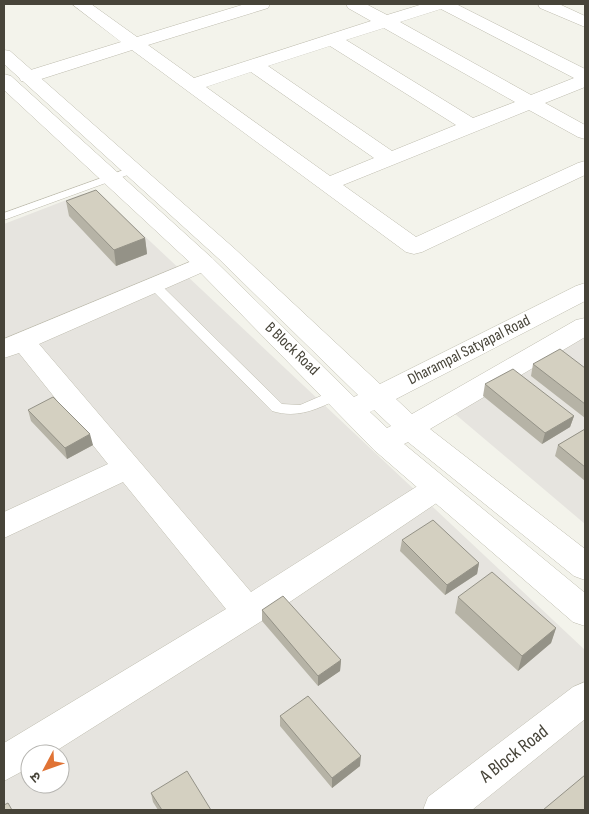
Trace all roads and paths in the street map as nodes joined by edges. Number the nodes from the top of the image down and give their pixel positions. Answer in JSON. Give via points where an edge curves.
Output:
{"nodes":[{"id":1,"x":83,"y":4,"type":"edge"},
{"id":2,"x":262,"y":4,"type":"edge"},
{"id":3,"x":354,"y":4,"type":"edge"},
{"id":4,"x":439,"y":4,"type":"edge"},
{"id":5,"x":444,"y":4,"type":"edge"},
{"id":6,"x":546,"y":4,"type":"edge"},
{"id":7,"x":386,"y":21,"type":"junction"},
{"id":8,"x":585,"y":22,"type":"edge"},
{"id":9,"x":331,"y":39,"type":"junction"},
{"id":10,"x":136,"y":44,"type":"junction"},
{"id":11,"x":4,"y":55,"type":"edge"},
{"id":12,"x":254,"y":65,"type":"junction"},
{"id":13,"x":585,"y":76,"type":"edge"},
{"id":14,"x":28,"y":77,"type":"junction"},
{"id":15,"x":4,"y":80,"type":"edge"},
{"id":16,"x":585,"y":80,"type":"edge"},
{"id":17,"x":192,"y":85,"type":"junction"},
{"id":18,"x":530,"y":102,"type":"junction"},
{"id":19,"x":471,"y":126,"type":"junction"},
{"id":20,"x":585,"y":133,"type":"edge"},
{"id":21,"x":390,"y":159,"type":"junction"},
{"id":22,"x":585,"y":167,"type":"edge"},
{"id":23,"x":122,"y":174,"type":"junction"},
{"id":24,"x":328,"y":184,"type":"junction"},
{"id":25,"x":4,"y":217,"type":"edge"},
{"id":26,"x":204,"y":263,"type":"junction"},
{"id":27,"x":153,"y":284,"type":"junction"},
{"id":28,"x":585,"y":290,"type":"edge"},
{"id":29,"x":585,"y":326,"type":"edge"},
{"id":30,"x":13,"y":345,"type":"edge"},
{"id":31,"x":379,"y":396,"type":"junction"},
{"id":32,"x":345,"y":401,"type":"junction"},
{"id":33,"x":410,"y":428,"type":"junction"},
{"id":34,"x":384,"y":443,"type":"junction"},
{"id":35,"x":128,"y":467,"type":"junction"},
{"id":36,"x":437,"y":488,"type":"junction"},
{"id":37,"x":4,"y":526,"type":"edge"},
{"id":38,"x":585,"y":567,"type":"edge"},
{"id":39,"x":248,"y":612,"type":"junction"},
{"id":40,"x":585,"y":612,"type":"edge"},
{"id":41,"x":585,"y":698,"type":"edge"},
{"id":42,"x":4,"y":763,"type":"edge"},
{"id":43,"x":442,"y":810,"type":"edge"}],
"edges":[{"from":1,"to":10,"type":"street"},
{"from":2,"to":10,"type":"street"},
{"from":3,"to":7,"type":"street"},
{"from":4,"to":7,"type":"street"},
{"from":5,"to":13,"type":"street"},
{"from":6,"to":8,"type":"street"},
{"from":7,"to":9,"type":"street"},
{"from":7,"to":18,"type":"street"},
{"from":9,"to":12,"type":"street"},
{"from":9,"to":19,"type":"street"},
{"from":10,"to":14,"type":"street"},
{"from":10,"to":17,"type":"street"},
{"from":11,"to":14,"type":"street","name":"B Block Road"},
{"from":12,"to":17,"type":"street"},
{"from":12,"to":21,"type":"street"},
{"from":14,"to":23,"type":"street","name":"B Block Road"},
{"from":15,"to":23,"type":"street","name":"B Block Road"},
{"from":16,"to":18,"type":"street"},
{"from":17,"to":24,"type":"street"},
{"from":18,"to":19,"type":"street"},
{"from":18,"to":20,"type":"street"},
{"from":19,"to":21,"type":"street"},
{"from":21,"to":24,"type":"street"},
{"from":22,"to":24,"type":"street","via":[[414,247]]},
{"from":23,"to":25,"type":"lane"},
{"from":23,"to":26,"type":"street","name":"B Block Road"},
{"from":23,"to":31,"type":"street","name":"B Block Road","via":[[227,254]]},
{"from":26,"to":27,"type":"street"},
{"from":26,"to":32,"type":"street","name":"B Block Road"},
{"from":27,"to":30,"type":"street"},
{"from":27,"to":32,"type":"lane","via":[[277,408],[286,412],[297,411]]},
{"from":28,"to":31,"type":"street","name":"Dharampal Satyapal Road"},
{"from":29,"to":33,"type":"street","name":"Dharampal Satyapal Road"},
{"from":30,"to":35,"type":"street"},
{"from":31,"to":32,"type":"street","name":"Dharampal Satyapal Road"},
{"from":31,"to":33,"type":"street","name":"B Block Road"},
{"from":32,"to":34,"type":"street","name":"B Block Road"},
{"from":33,"to":34,"type":"street","name":"Dharampal Satyapal Road"},
{"from":33,"to":38,"type":"street","name":"B Block Road"},
{"from":34,"to":36,"type":"street","name":"B Block Road"},
{"from":35,"to":37,"type":"street"},
{"from":35,"to":39,"type":"street"},
{"from":36,"to":39,"type":"street"},
{"from":36,"to":40,"type":"street","name":"B Block Road"},
{"from":39,"to":42,"type":"street"},
{"from":41,"to":43,"type":"street","name":"A Block Road"}]}
